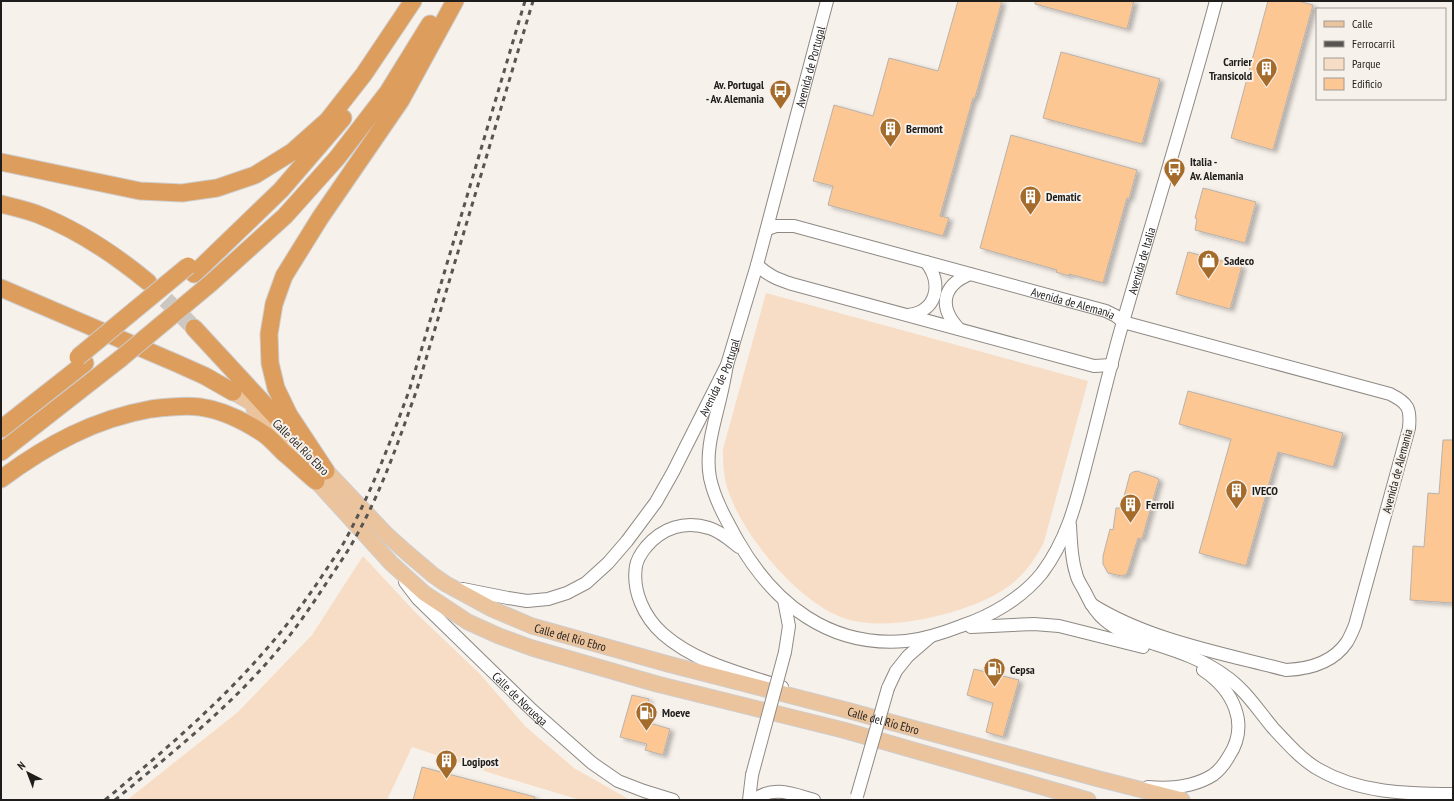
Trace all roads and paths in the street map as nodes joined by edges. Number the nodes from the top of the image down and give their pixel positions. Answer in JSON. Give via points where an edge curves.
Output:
{"nodes":[{"id":1,"x":413,"y":1,"type":"edge"},
{"id":2,"x":422,"y":1,"type":"edge"},
{"id":3,"x":444,"y":1,"type":"edge"},
{"id":4,"x":455,"y":1,"type":"edge"},
{"id":5,"x":827,"y":1,"type":"edge"},
{"id":6,"x":1216,"y":1,"type":"edge"},
{"id":7,"x":1,"y":162,"type":"edge"},
{"id":8,"x":1,"y":204,"type":"edge"},
{"id":9,"x":767,"y":229,"type":"junction"},
{"id":10,"x":926,"y":262,"type":"junction"},
{"id":11,"x":757,"y":265,"type":"junction"},
{"id":12,"x":970,"y":274,"type":"junction"},
{"id":13,"x":1,"y":277,"type":"edge"},
{"id":14,"x":148,"y":282,"type":"tunnel mouth"},
{"id":15,"x":1,"y":288,"type":"edge"},
{"id":16,"x":906,"y":315,"type":"junction"},
{"id":17,"x":1123,"y":322,"type":"junction"},
{"id":18,"x":93,"y":328,"type":"junction"},
{"id":19,"x":194,"y":328,"type":"tunnel mouth"},
{"id":20,"x":959,"y":329,"type":"junction"},
{"id":21,"x":81,"y":360,"type":"junction"},
{"id":22,"x":727,"y":365,"type":"junction"},
{"id":23,"x":1112,"y":365,"type":"junction"},
{"id":24,"x":233,"y":392,"type":"junction"},
{"id":25,"x":1,"y":417,"type":"edge"},
{"id":26,"x":1,"y":429,"type":"edge"},
{"id":27,"x":292,"y":434,"type":"junction"},
{"id":28,"x":1,"y":452,"type":"edge"},
{"id":29,"x":321,"y":476,"type":"junction"},
{"id":30,"x":1,"y":479,"type":"edge"},
{"id":31,"x":1070,"y":522,"type":"junction"},
{"id":32,"x":745,"y":552,"type":"junction"},
{"id":33,"x":391,"y":563,"type":"junction"},
{"id":34,"x":446,"y":584,"type":"junction"},
{"id":35,"x":784,"y":600,"type":"junction"},
{"id":36,"x":1091,"y":604,"type":"junction"},
{"id":37,"x":957,"y":628,"type":"junction"},
{"id":38,"x":930,"y":637,"type":"junction"},
{"id":39,"x":850,"y":711,"type":"junction"},
{"id":40,"x":986,"y":771,"type":"junction"},
{"id":41,"x":1099,"y":779,"type":"junction"},
{"id":42,"x":1453,"y":794,"type":"edge"},
{"id":43,"x":856,"y":799,"type":"edge"},
{"id":44,"x":673,"y":800,"type":"edge"},
{"id":45,"x":749,"y":800,"type":"edge"},
{"id":46,"x":754,"y":800,"type":"edge"},
{"id":47,"x":814,"y":800,"type":"edge"},
{"id":48,"x":1067,"y":800,"type":"edge"},
{"id":49,"x":1088,"y":800,"type":"edge"},
{"id":50,"x":1182,"y":800,"type":"edge"}],
"edges":[{"from":1,"to":7,"type":"highway","via":[[364,74],[328,120],[292,152],[255,175],[217,188],[182,194],[147,192]]},
{"from":2,"to":21,"type":"highway","via":[[400,40],[372,81],[282,190],[191,270]]},
{"from":3,"to":28,"type":"highway","bridge":true,"via":[[388,92],[337,158],[285,216],[211,283],[120,359]]},
{"from":4,"to":29,"type":"highway","via":[[401,100],[320,218],[284,276],[274,304],[269,334],[270,363],[276,388]]},
{"from":5,"to":9,"type":"street","name":"Avenida de Portugal"},
{"from":6,"to":17,"type":"street","name":"Avenida de Italia"},
{"from":8,"to":14,"type":"highway","via":[[36,214],[73,231],[102,247]]},
{"from":9,"to":10,"type":"street","name":"Avenida de Alemania","via":[[794,226]]},
{"from":9,"to":11,"type":"street","name":"Avenida de Portugal"},
{"from":10,"to":12,"type":"street","name":"Avenida de Alemania"},
{"from":10,"to":16,"type":"street","via":[[934,276],[935,295],[928,307]]},
{"from":11,"to":16,"type":"street","via":[[779,280]]},
{"from":11,"to":22,"type":"street","name":"Avenida de Portugal"},
{"from":12,"to":17,"type":"street","name":"Avenida de Alemania","via":[[1106,312]]},
{"from":12,"to":20,"type":"street","via":[[953,284],[946,297],[947,312]]},
{"from":13,"to":18,"type":"highway"},
{"from":15,"to":18,"type":"highway"},
{"from":16,"to":20,"type":"street"},
{"from":17,"to":23,"type":"street","name":"Avenida de Italia"},
{"from":17,"to":36,"type":"street","name":"Avenida de Alemania","via":[[1390,394],[1401,400],[1408,408],[1409,428],[1355,625],[1347,642],[1334,656],[1315,666],[1286,670],[1167,638],[1109,616]]},
{"from":18,"to":24,"type":"highway","via":[[205,376]]},
{"from":19,"to":27,"type":"highway"},
{"from":20,"to":23,"type":"street","via":[[1094,366]]},
{"from":21,"to":25,"type":"highway"},
{"from":21,"to":26,"type":"highway"},
{"from":22,"to":32,"type":"street","via":[[712,428],[710,477],[724,515]]},
{"from":22,"to":34,"type":"street","name":"Avenida de Portugal","via":[[674,472],[656,502],[608,563],[586,582],[567,593],[548,599],[527,600]]},
{"from":23,"to":31,"type":"street","name":"Avenida de Italia"},
{"from":24,"to":27,"type":"main road","name":"Calle del Río Ebro","via":[[266,412]]},
{"from":24,"to":29,"type":"main road","name":"Calle del Río Ebro","via":[[252,407]]},
{"from":27,"to":29,"type":"main road","name":"Calle del Río Ebro"},
{"from":29,"to":30,"type":"highway","via":[[265,435],[239,420],[199,406],[183,406],[134,412],[108,419],[54,444]]},
{"from":29,"to":33,"type":"main road","name":"Calle del Río Ebro"},
{"from":29,"to":34,"type":"main road","name":"Calle del Río Ebro"},
{"from":31,"to":36,"type":"street","via":[[1071,553],[1076,574]]},
{"from":31,"to":37,"type":"street","via":[[1053,557],[1034,583],[1000,608],[979,620]]},
{"from":32,"to":35,"type":"street"},
{"from":32,"to":39,"type":"street","via":[[721,533],[697,525],[675,527],[653,539],[636,564],[635,578],[640,601],[648,616],[655,626],[677,645],[700,659]]},
{"from":33,"to":40,"type":"main road","name":"Calle del Río Ebro","via":[[424,593],[468,622],[532,648],[636,678],[843,730]]},
{"from":33,"to":44,"type":"street","name":"Calle de Noruega","via":[[418,599],[532,710],[592,763],[618,781]]},
{"from":34,"to":39,"type":"main road","name":"Calle del Río Ebro","via":[[492,609],[532,626]]},
{"from":35,"to":38,"type":"street","via":[[814,622],[836,632],[859,638],[882,642]]},
{"from":35,"to":45,"type":"street","bridge":true,"via":[[789,626],[785,652],[752,775]]},
{"from":36,"to":42,"type":"street","via":[[1101,617],[1115,628],[1185,654],[1226,675],[1294,750],[1317,769],[1364,788],[1397,793]]},
{"from":37,"to":38,"type":"street"},
{"from":37,"to":41,"type":"street","via":[[1034,624],[1073,629],[1182,659],[1208,673],[1226,691],[1237,713],[1239,729],[1235,747],[1226,762],[1214,774],[1200,782],[1161,788]]},
{"from":38,"to":43,"type":"street","bridge":true,"via":[[908,656],[896,671],[888,688]]},
{"from":39,"to":41,"type":"main road","name":"Calle del Río Ebro"},
{"from":40,"to":48,"type":"main road"},
{"from":40,"to":49,"type":"main road","name":"Calle del Río Ebro"},
{"from":41,"to":50,"type":"main road","name":"Calle del Río Ebro"},
{"from":46,"to":47,"type":"street","via":[[768,792],[782,791]]}]}
